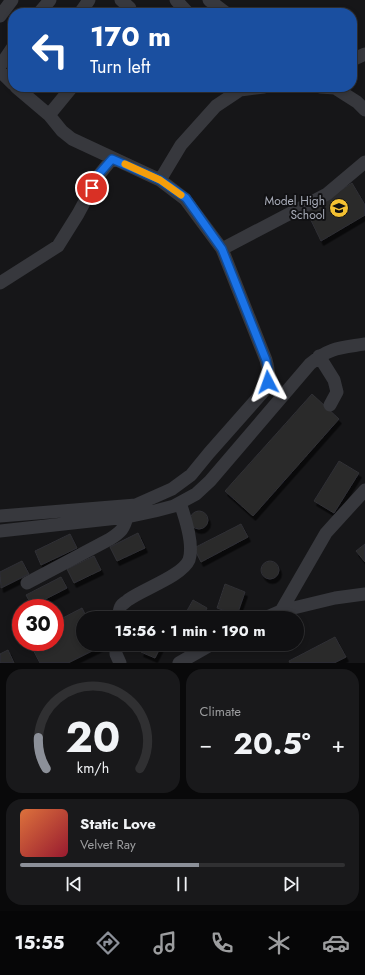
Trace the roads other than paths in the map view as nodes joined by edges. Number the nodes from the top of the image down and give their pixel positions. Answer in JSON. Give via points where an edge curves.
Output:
{"nodes":[{"id":1,"x":12,"y":0,"type":"edge"},
{"id":2,"x":50,"y":0,"type":"edge"},
{"id":3,"x":121,"y":0,"type":"edge"},
{"id":4,"x":176,"y":0,"type":"edge"},
{"id":5,"x":209,"y":0,"type":"edge"},
{"id":6,"x":43,"y":8,"type":"edge"},
{"id":7,"x":130,"y":8,"type":"edge"},
{"id":8,"x":183,"y":8,"type":"edge"},
{"id":9,"x":219,"y":8,"type":"edge"},
{"id":10,"x":0,"y":16,"type":"edge"},
{"id":11,"x":8,"y":54,"type":"edge"},
{"id":12,"x":0,"y":66,"type":"edge"},
{"id":13,"x":0,"y":71,"type":"edge"},
{"id":14,"x":8,"y":79,"type":"edge"},
{"id":15,"x":25,"y":92,"type":"edge"},
{"id":16,"x":68,"y":92,"type":"edge"},
{"id":17,"x":237,"y":92,"type":"edge"},
{"id":18,"x":341,"y":92,"type":"edge"},
{"id":19,"x":365,"y":110,"type":"edge"},
{"id":20,"x":49,"y":115,"type":"junction"},
{"id":21,"x":112,"y":159,"type":"junction"},
{"id":22,"x":365,"y":162,"type":"edge"},
{"id":23,"x":160,"y":180,"type":"junction"},
{"id":24,"x":222,"y":249,"type":"junction"},
{"id":25,"x":0,"y":283,"type":"edge"},
{"id":26,"x":365,"y":344,"type":"edge"},
{"id":27,"x":319,"y":356,"type":"junction"},
{"id":28,"x":330,"y":405,"type":"dead end"},
{"id":29,"x":365,"y":490,"type":"edge"},
{"id":30,"x":180,"y":502,"type":"junction"},
{"id":31,"x":0,"y":516,"type":"edge"},
{"id":32,"x":127,"y":517,"type":"junction"},
{"id":33,"x":0,"y":532,"type":"edge"},
{"id":34,"x":26,"y":582,"type":"dead end"},
{"id":35,"x":365,"y":594,"type":"edge"},
{"id":36,"x":120,"y":611,"type":"edge"},
{"id":37,"x":281,"y":611,"type":"joint"},
{"id":38,"x":116,"y":651,"type":"edge"},
{"id":39,"x":200,"y":651,"type":"edge"},
{"id":40,"x":120,"y":663,"type":"edge"},
{"id":41,"x":179,"y":663,"type":"edge"}],
"edges":[{"from":1,"to":10,"type":"street"},
{"from":2,"to":6,"type":"street"},
{"from":3,"to":7,"type":"street"},
{"from":4,"to":8,"type":"street"},
{"from":5,"to":9,"type":"street"},
{"from":11,"to":12,"type":"street"},
{"from":13,"to":14,"type":"street"},
{"from":15,"to":20,"type":"street"},
{"from":16,"to":20,"type":"street"},
{"from":17,"to":23,"type":"street","via":[[216,106],[180,145]]},
{"from":18,"to":19,"type":"street"},
{"from":20,"to":21,"type":"street","via":[[72,140]]},
{"from":21,"to":23,"type":"street"},
{"from":21,"to":25,"type":"street","via":[[99,174],[58,246]]},
{"from":22,"to":24,"type":"street","via":[[327,194]]},
{"from":23,"to":24,"type":"street","via":[[186,198]]},
{"from":24,"to":31,"type":"street","via":[[266,360],[268,382],[263,392],[191,475],[172,489],[136,505]]},
{"from":26,"to":27,"type":"street","via":[[332,349]]},
{"from":27,"to":28,"type":"street","via":[[334,380],[337,392]]},
{"from":27,"to":30,"type":"street","via":[[210,481],[196,494]]},
{"from":29,"to":37,"type":"street","via":[[326,533]]},
{"from":30,"to":32,"type":"street","via":[[174,506]]},
{"from":30,"to":36,"type":"street","via":[[188,525],[189,559],[184,567],[171,577],[136,594],[121,606]]},
{"from":32,"to":33,"type":"street"},
{"from":32,"to":34,"type":"street","via":[[125,526],[115,536]]},
{"from":35,"to":37,"type":"street","via":[[335,598]]},
{"from":38,"to":40,"type":"street"},
{"from":39,"to":41,"type":"street"}]}
